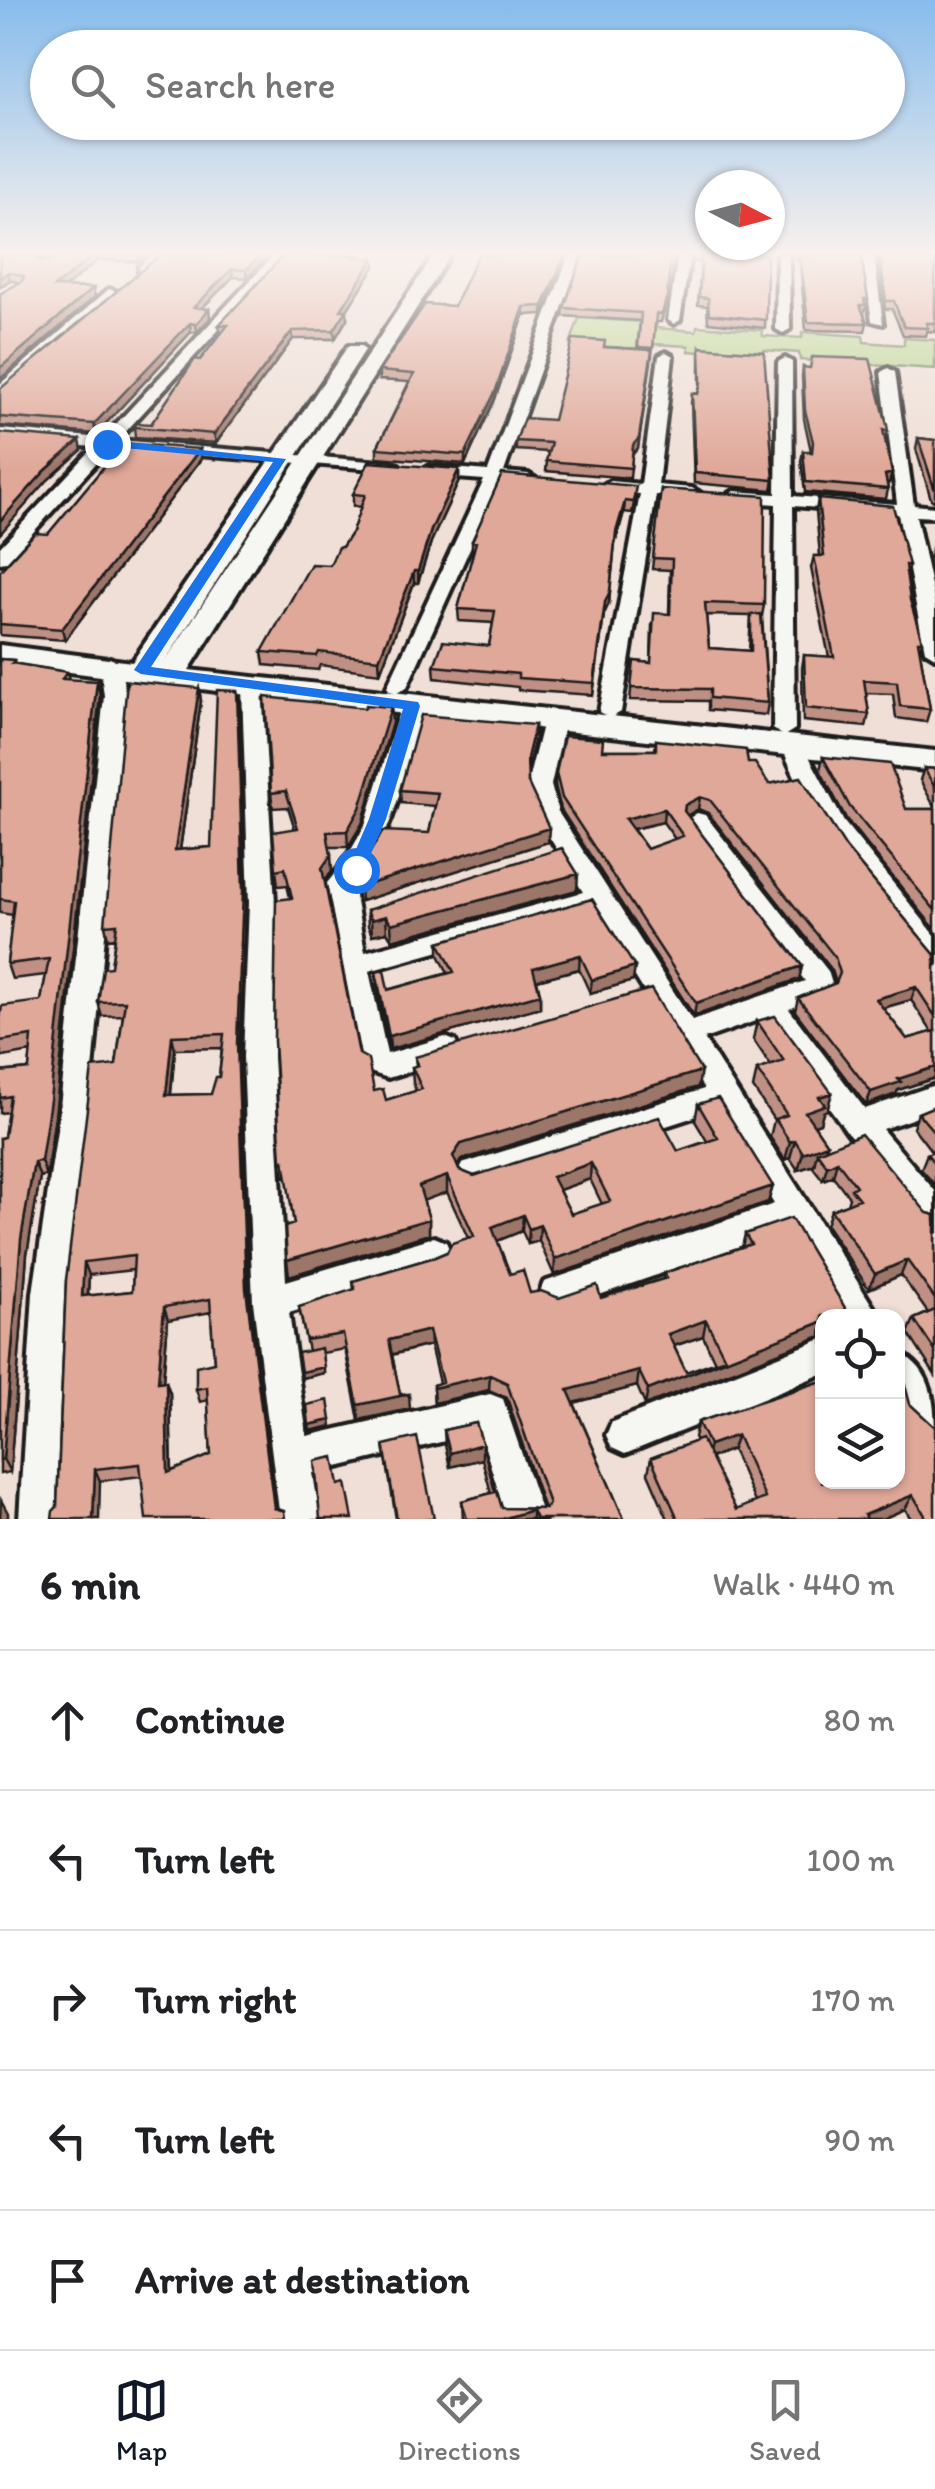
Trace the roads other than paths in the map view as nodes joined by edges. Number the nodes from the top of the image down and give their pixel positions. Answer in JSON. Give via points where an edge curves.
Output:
{"nodes":[{"id":1,"x":74,"y":326,"type":"edge"},
{"id":2,"x":216,"y":326,"type":"edge"},
{"id":3,"x":379,"y":326,"type":"edge"},
{"id":4,"x":388,"y":326,"type":"edge"},
{"id":5,"x":549,"y":326,"type":"edge"},
{"id":6,"x":782,"y":326,"type":"edge"},
{"id":7,"x":782,"y":329,"type":"dead end"},
{"id":8,"x":666,"y":356,"type":"dead end"},
{"id":9,"x":786,"y":362,"type":"dead end"},
{"id":10,"x":888,"y":372,"type":"dead end"},
{"id":11,"x":0,"y":392,"type":"edge"},
{"id":12,"x":0,"y":434,"type":"edge"},
{"id":13,"x":107,"y":444,"type":"junction"},
{"id":14,"x":280,"y":459,"type":"junction"},
{"id":15,"x":308,"y":461,"type":"junction"},
{"id":16,"x":494,"y":476,"type":"junction"},
{"id":17,"x":552,"y":481,"type":"edge"},
{"id":18,"x":591,"y":484,"type":"edge"},
{"id":19,"x":648,"y":489,"type":"junction"},
{"id":20,"x":788,"y":500,"type":"junction"},
{"id":21,"x":906,"y":509,"type":"junction"},
{"id":22,"x":935,"y":512,"type":"edge"},
{"id":23,"x":0,"y":558,"type":"edge"},
{"id":24,"x":0,"y":641,"type":"edge"},
{"id":25,"x":935,"y":651,"type":"edge"},
{"id":26,"x":0,"y":654,"type":"edge"},
{"id":27,"x":110,"y":664,"type":"junction"},
{"id":28,"x":160,"y":667,"type":"junction"},
{"id":29,"x":252,"y":687,"type":"junction"},
{"id":30,"x":404,"y":696,"type":"junction"},
{"id":31,"x":610,"y":712,"type":"junction"},
{"id":32,"x":554,"y":721,"type":"junction"},
{"id":33,"x":789,"y":738,"type":"junction"},
{"id":34,"x":935,"y":746,"type":"edge"},
{"id":35,"x":935,"y":761,"type":"edge"},
{"id":36,"x":697,"y":820,"type":"edge"},
{"id":37,"x":598,"y":897,"type":"junction"},
{"id":38,"x":935,"y":953,"type":"edge"},
{"id":39,"x":354,"y":964,"type":"junction"},
{"id":40,"x":771,"y":1006,"type":"junction"},
{"id":41,"x":686,"y":1034,"type":"junction"},
{"id":42,"x":465,"y":1044,"type":"edge"},
{"id":43,"x":724,"y":1095,"type":"junction"},
{"id":44,"x":935,"y":1098,"type":"edge"},
{"id":45,"x":859,"y":1124,"type":"junction"},
{"id":46,"x":474,"y":1174,"type":"edge"},
{"id":47,"x":795,"y":1212,"type":"junction"},
{"id":48,"x":935,"y":1216,"type":"edge"},
{"id":49,"x":434,"y":1253,"type":"edge"},
{"id":50,"x":556,"y":1294,"type":"edge"},
{"id":51,"x":270,"y":1302,"type":"junction"},
{"id":52,"x":857,"y":1309,"type":"edge"},
{"id":53,"x":815,"y":1360,"type":"edge"},
{"id":54,"x":905,"y":1380,"type":"edge"},
{"id":55,"x":935,"y":1424,"type":"edge"},
{"id":56,"x":625,"y":1435,"type":"dead end"},
{"id":57,"x":292,"y":1459,"type":"junction"},
{"id":58,"x":39,"y":1519,"type":"edge"},
{"id":59,"x":300,"y":1519,"type":"edge"},
{"id":60,"x":524,"y":1519,"type":"edge"}],
"edges":[{"from":1,"to":11,"type":"street"},
{"from":2,"to":13,"type":"street"},
{"from":3,"to":14,"type":"main road"},
{"from":4,"to":15,"type":"main road"},
{"from":5,"to":16,"type":"street"},
{"from":6,"to":7,"type":"street"},
{"from":8,"to":19,"type":"street"},
{"from":9,"to":20,"type":"street"},
{"from":10,"to":21,"type":"street"},
{"from":12,"to":13,"type":"street"},
{"from":13,"to":14,"type":"street"},
{"from":13,"to":23,"type":"street"},
{"from":14,"to":15,"type":"street"},
{"from":14,"to":28,"type":"main road"},
{"from":15,"to":16,"type":"street"},
{"from":15,"to":28,"type":"main road"},
{"from":16,"to":17,"type":"street"},
{"from":16,"to":30,"type":"street"},
{"from":18,"to":19,"type":"street"},
{"from":19,"to":20,"type":"street"},
{"from":19,"to":31,"type":"street"},
{"from":20,"to":21,"type":"street"},
{"from":20,"to":33,"type":"street"},
{"from":21,"to":22,"type":"street"},
{"from":21,"to":25,"type":"street"},
{"from":24,"to":28,"type":"main road"},
{"from":26,"to":27,"type":"main road"},
{"from":27,"to":28,"type":"main road"},
{"from":27,"to":58,"type":"street","via":[[113,715],[50,1293]]},
{"from":28,"to":29,"type":"main road"},
{"from":28,"to":30,"type":"main road"},
{"from":29,"to":30,"type":"main road"},
{"from":29,"to":51,"type":"street"},
{"from":30,"to":31,"type":"main road"},
{"from":30,"to":32,"type":"main road"},
{"from":30,"to":39,"type":"street","via":[[378,819],[356,870],[340,883],[354,916]]},
{"from":31,"to":33,"type":"main road"},
{"from":32,"to":33,"type":"main road"},
{"from":32,"to":37,"type":"street","via":[[539,785],[557,852]]},
{"from":33,"to":34,"type":"main road"},
{"from":33,"to":35,"type":"main road"},
{"from":33,"to":38,"type":"street","via":[[860,862]]},
{"from":36,"to":40,"type":"street","via":[[818,978],[816,991]]},
{"from":37,"to":39,"type":"street"},
{"from":37,"to":41,"type":"street","via":[[647,991]]},
{"from":39,"to":42,"type":"street","via":[[378,1066]]},
{"from":40,"to":41,"type":"street"},
{"from":40,"to":45,"type":"street"},
{"from":41,"to":43,"type":"street"},
{"from":43,"to":46,"type":"street"},
{"from":43,"to":47,"type":"street"},
{"from":44,"to":45,"type":"street"},
{"from":45,"to":48,"type":"street"},
{"from":47,"to":50,"type":"street"},
{"from":47,"to":52,"type":"street"},
{"from":49,"to":51,"type":"street"},
{"from":51,"to":57,"type":"street"},
{"from":53,"to":56,"type":"street"},
{"from":54,"to":55,"type":"street"},
{"from":57,"to":59,"type":"street"},
{"from":57,"to":60,"type":"street","via":[[490,1412]]}]}
